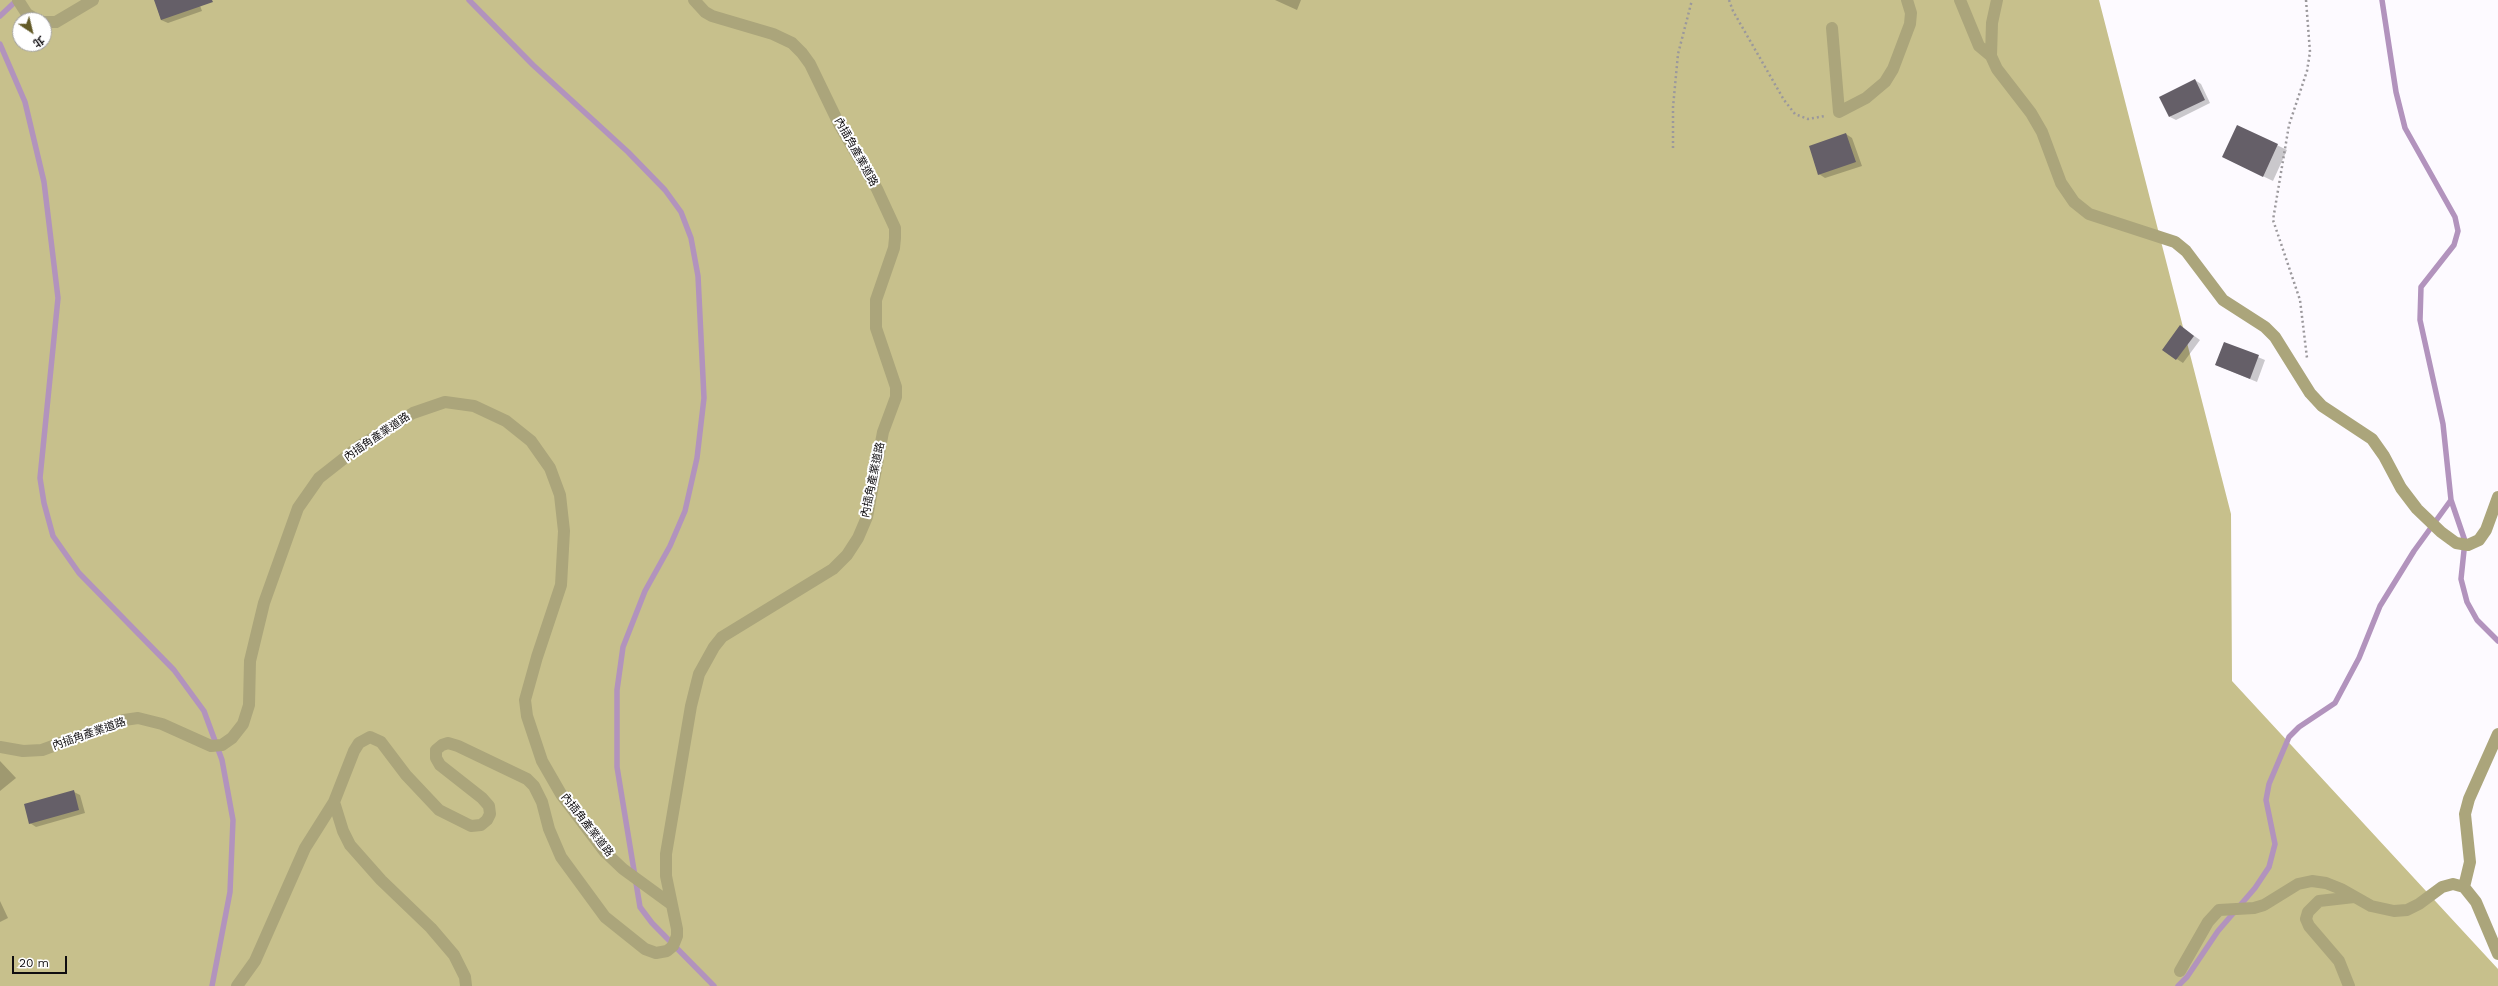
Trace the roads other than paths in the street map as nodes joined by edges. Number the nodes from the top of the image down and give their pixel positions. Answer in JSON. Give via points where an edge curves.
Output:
{"nodes":[{"id":1,"x":18,"y":0,"type":"edge"},
{"id":2,"x":93,"y":0,"type":"edge"},
{"id":3,"x":694,"y":0,"type":"edge"},
{"id":4,"x":1908,"y":0,"type":"edge"},
{"id":5,"x":1960,"y":0,"type":"edge"},
{"id":6,"x":1997,"y":0,"type":"edge"},
{"id":7,"x":26,"y":12,"type":"edge"},
{"id":8,"x":52,"y":22,"type":"edge"},
{"id":9,"x":1832,"y":28,"type":"dead end"},
{"id":10,"x":1991,"y":56,"type":"junction"},
{"id":11,"x":2498,"y":497,"type":"edge"},
{"id":12,"x":2498,"y":734,"type":"edge"},
{"id":13,"x":0,"y":747,"type":"edge"},
{"id":14,"x":334,"y":802,"type":"junction"},
{"id":15,"x":2464,"y":887,"type":"junction"},
{"id":16,"x":2354,"y":898,"type":"junction"},
{"id":17,"x":671,"y":904,"type":"junction"},
{"id":18,"x":2498,"y":954,"type":"edge"},
{"id":19,"x":2180,"y":972,"type":"dead end"},
{"id":20,"x":237,"y":986,"type":"edge"},
{"id":21,"x":466,"y":986,"type":"edge"},
{"id":22,"x":2349,"y":986,"type":"edge"}],
"edges":[{"from":1,"to":7,"type":"street"},
{"from":2,"to":8,"type":"street"},
{"from":3,"to":17,"type":"street","name":"內插角產業道路","via":[[712,16],[773,34],[792,43],[802,53],[877,189],[895,228],[894,248],[874,312],[876,328],[893,375],[896,397],[883,432],[867,517],[847,555],[833,570],[722,637],[699,674],[691,706],[666,854]]},
{"from":4,"to":9,"type":"street","via":[[1910,24],[1893,69],[1885,82],[1866,98],[1839,112]]},
{"from":5,"to":10,"type":"street","via":[[1979,46]]},
{"from":6,"to":10,"type":"street","via":[[1992,24]]},
{"from":10,"to":11,"type":"street","via":[[1997,69],[2042,132],[2062,183],[2074,202],[2089,214],[2175,242],[2186,251],[2223,300],[2265,327],[2275,337],[2310,394],[2322,406],[2372,439],[2417,509],[2440,532],[2456,543],[2468,545],[2479,540],[2486,530]]},
{"from":12,"to":15,"type":"street","via":[[2469,798],[2465,814],[2470,862]]},
{"from":13,"to":17,"type":"street","name":"內插角產業道路","via":[[23,751],[42,750],[124,720],[138,718],[162,724],[216,746],[232,738],[243,724],[249,705],[250,661],[264,603],[298,508],[319,478],[361,445],[413,413],[444,402],[474,406],[506,421],[531,441],[550,468],[560,495],[564,531],[561,585],[525,700],[527,716],[542,761],[561,794],[605,852],[646,887]]},
{"from":14,"to":17,"type":"street","via":[[354,751],[359,743],[370,737],[381,742],[439,810],[464,824],[481,825],[490,814],[489,806],[440,765],[436,758],[436,750],[442,745],[448,743],[458,746],[527,780],[534,786],[561,857],[605,917],[645,949],[656,953],[667,951],[675,941]]},
{"from":14,"to":20,"type":"street","via":[[305,848],[255,961]]},
{"from":14,"to":21,"type":"street","via":[[343,832],[350,845],[381,880],[431,928],[454,956],[465,977]]},
{"from":15,"to":16,"type":"street","via":[[2453,884],[2442,887],[2407,910],[2394,911],[2371,906]]},
{"from":15,"to":18,"type":"street","via":[[2476,902]]},
{"from":16,"to":19,"type":"street","via":[[2341,889],[2312,881],[2298,884],[2264,905],[2220,910],[2208,922]]},
{"from":16,"to":22,"type":"street","via":[[2319,902],[2308,912],[2306,919],[2339,961]]}]}
